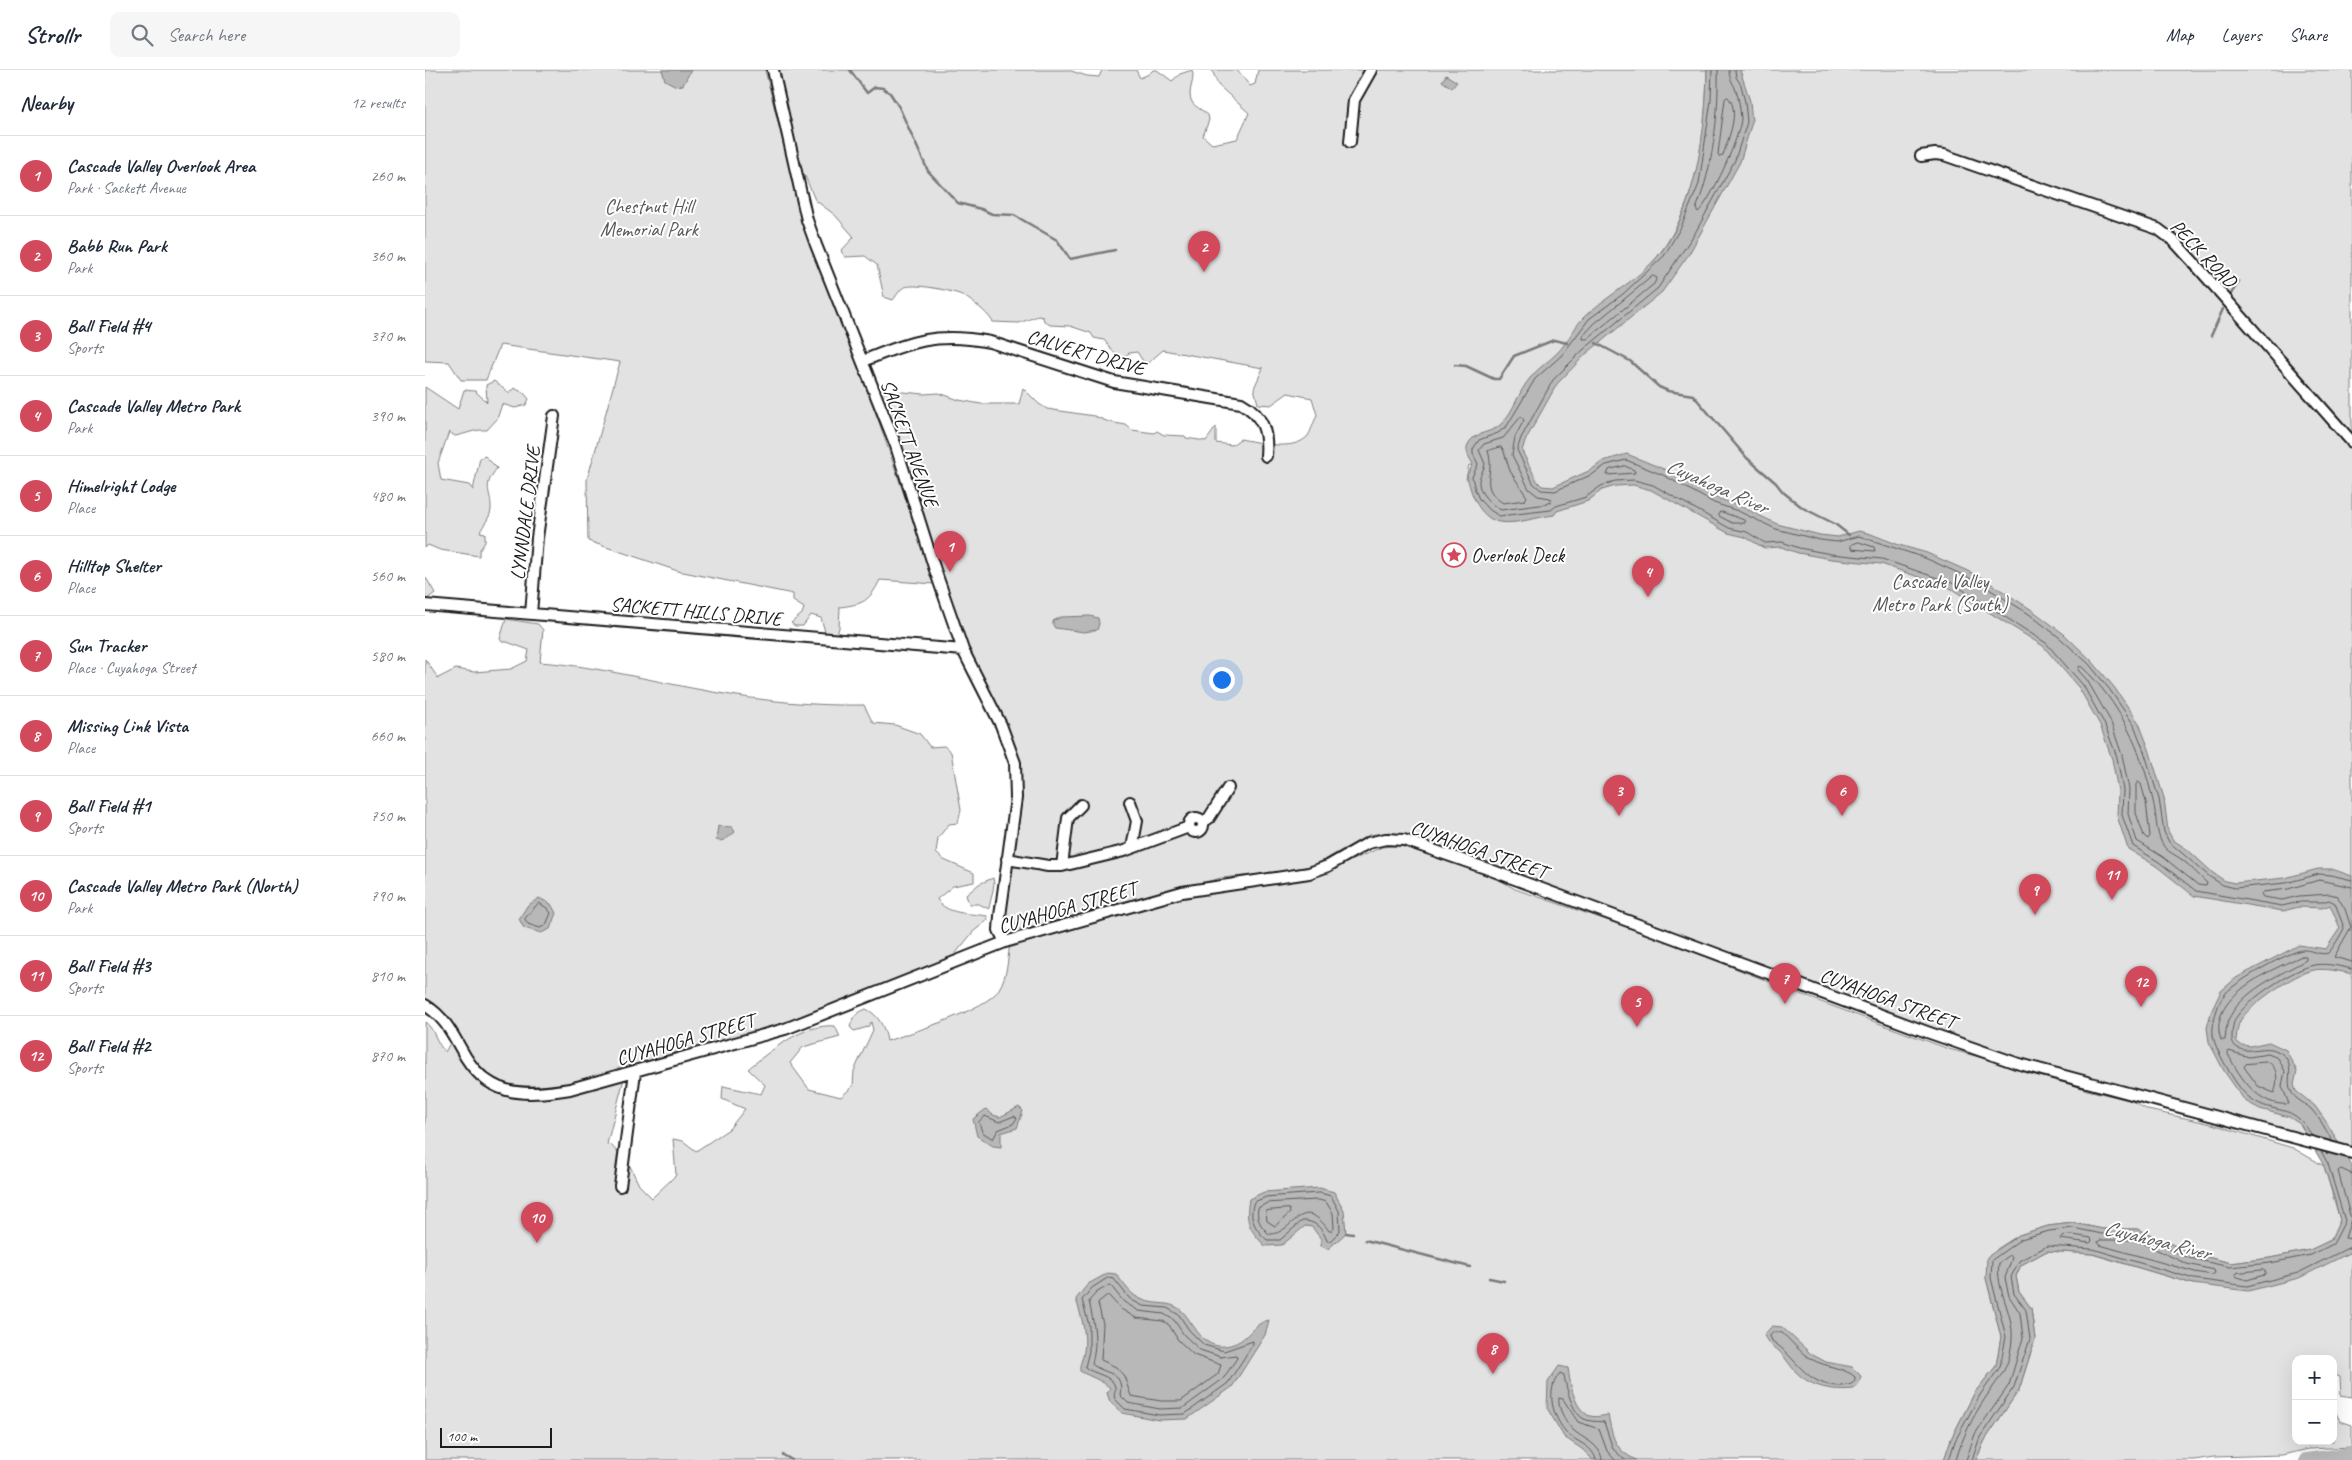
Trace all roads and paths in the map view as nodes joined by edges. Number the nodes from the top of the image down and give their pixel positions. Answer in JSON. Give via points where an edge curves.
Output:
{"nodes":[{"id":1,"x":773,"y":70,"type":"edge"},
{"id":2,"x":1371,"y":70,"type":"edge"},
{"id":3,"x":1351,"y":142,"type":"dead end"},
{"id":4,"x":1921,"y":156,"type":"dead end"},
{"id":5,"x":863,"y":361,"type":"junction"},
{"id":6,"x":555,"y":416,"type":"dead end"},
{"id":7,"x":2352,"y":442,"type":"edge"},
{"id":8,"x":1266,"y":456,"type":"dead end"},
{"id":9,"x":425,"y":605,"type":"edge"},
{"id":10,"x":531,"y":614,"type":"junction"},
{"id":11,"x":963,"y":650,"type":"junction"},
{"id":12,"x":1228,"y":788,"type":"dead end"},
{"id":13,"x":1130,"y":802,"type":"dead end"},
{"id":14,"x":1081,"y":805,"type":"dead end"},
{"id":15,"x":1132,"y":848,"type":"junction"},
{"id":16,"x":1007,"y":859,"type":"junction"},
{"id":17,"x":1062,"y":866,"type":"junction"},
{"id":18,"x":1005,"y":942,"type":"junction"},
{"id":19,"x":425,"y":1005,"type":"edge"},
{"id":20,"x":635,"y":1072,"type":"junction"},
{"id":21,"x":2352,"y":1154,"type":"edge"},
{"id":22,"x":620,"y":1186,"type":"dead end"}],
"edges":[{"from":1,"to":5,"type":"street","name":"SACKETT AVENUE","via":[[807,220]]},
{"from":2,"to":3,"type":"street","via":[[1354,100]]},
{"from":4,"to":7,"type":"street","name":"PECK ROAD","via":[[1944,155],[2158,229],[2174,241]]},
{"from":5,"to":8,"type":"street","name":"CALVERT DRIVE","via":[[906,344],[936,338],[970,338],[990,342],[1114,382],[1241,403],[1252,410],[1264,425]]},
{"from":5,"to":11,"type":"street","name":"SACKETT AVENUE"},
{"from":6,"to":10,"type":"street","name":"LYNNDALE DRIVE","via":[[537,538]]},
{"from":9,"to":10,"type":"street","name":"SACKETT HILLS DRIVE"},
{"from":10,"to":11,"type":"street","name":"SACKETT HILLS DRIVE"},
{"from":11,"to":16,"type":"street","name":"SACKETT AVENUE","via":[[1001,725],[1015,763],[1016,798]]},
{"from":12,"to":15,"type":"street","via":[[1203,822],[1200,818],[1192,818],[1189,827]]},
{"from":13,"to":15,"type":"street","via":[[1137,821]]},
{"from":14,"to":17,"type":"street","via":[[1068,818]]},
{"from":15,"to":17,"type":"street"},
{"from":16,"to":17,"type":"street"},
{"from":16,"to":18,"type":"street","name":"SACKETT AVENUE","via":[[999,924]]},
{"from":18,"to":20,"type":"street","name":"CUYAHOGA STREET","via":[[810,1021]]},
{"from":18,"to":21,"type":"street","name":"CUYAHOGA STREET","via":[[1181,892],[1309,873],[1368,843],[1404,840],[2008,1060]]},
{"from":19,"to":20,"type":"street","name":"CUYAHOGA STREET","via":[[445,1021],[477,1075],[503,1089],[551,1092]]},
{"from":20,"to":22,"type":"street"}]}
